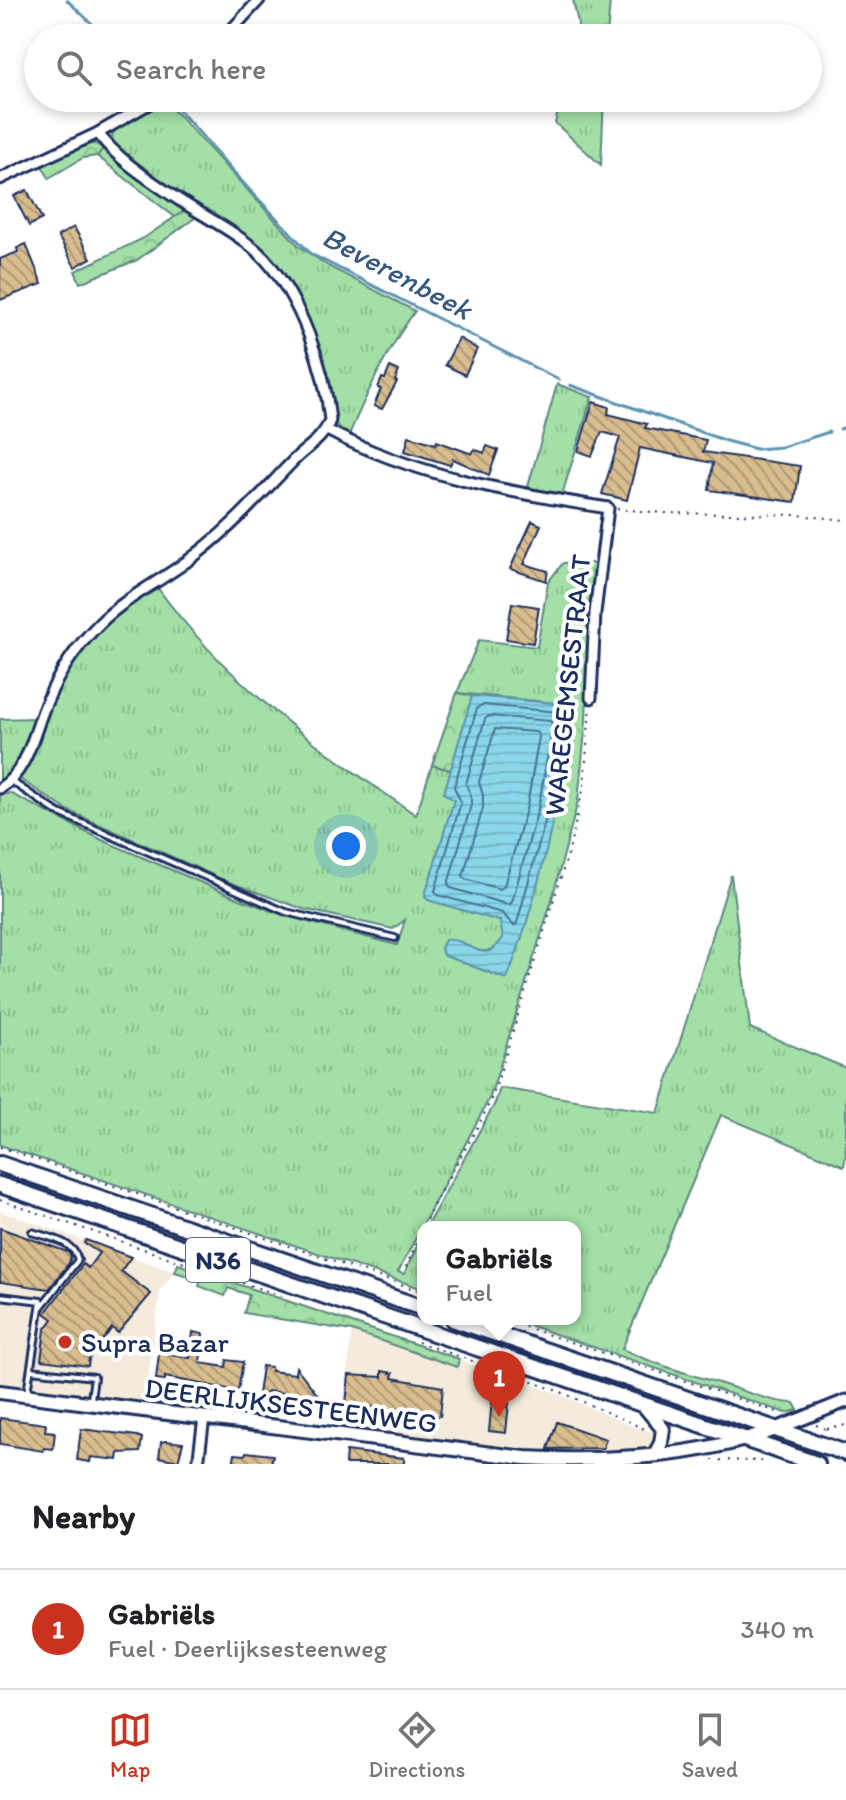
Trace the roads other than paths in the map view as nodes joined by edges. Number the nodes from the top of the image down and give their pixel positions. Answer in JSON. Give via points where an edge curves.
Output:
{"nodes":[{"id":1,"x":259,"y":0,"type":"edge"},
{"id":2,"x":237,"y":24,"type":"edge"},
{"id":3,"x":135,"y":112,"type":"edge"},
{"id":4,"x":98,"y":133,"type":"junction"},
{"id":5,"x":0,"y":179,"type":"edge"},
{"id":6,"x":327,"y":430,"type":"junction"},
{"id":7,"x":591,"y":698,"type":"road end"},
{"id":8,"x":11,"y":781,"type":"junction"},
{"id":9,"x":0,"y":788,"type":"edge"},
{"id":10,"x":395,"y":938,"type":"dead end"},
{"id":11,"x":0,"y":1164,"type":"edge"},
{"id":12,"x":0,"y":1185,"type":"edge"},
{"id":13,"x":32,"y":1232,"type":"dead end"},
{"id":14,"x":0,"y":1296,"type":"edge"},
{"id":15,"x":417,"y":1306,"type":"edge"},
{"id":16,"x":40,"y":1309,"type":"junction"},
{"id":17,"x":469,"y":1325,"type":"edge"},
{"id":18,"x":31,"y":1370,"type":"junction"},
{"id":19,"x":0,"y":1392,"type":"edge"},
{"id":20,"x":27,"y":1395,"type":"junction"},
{"id":21,"x":846,"y":1401,"type":"edge"},
{"id":22,"x":91,"y":1404,"type":"junction"},
{"id":23,"x":642,"y":1404,"type":"junction"},
{"id":24,"x":204,"y":1418,"type":"junction"},
{"id":25,"x":765,"y":1438,"type":"junction"},
{"id":26,"x":743,"y":1439,"type":"junction"},
{"id":27,"x":846,"y":1453,"type":"edge"},
{"id":28,"x":655,"y":1454,"type":"junction"},
{"id":29,"x":525,"y":1461,"type":"edge"},
{"id":30,"x":198,"y":1464,"type":"edge"},
{"id":31,"x":817,"y":1464,"type":"edge"}],
"edges":[{"from":1,"to":2,"type":"street"},
{"from":3,"to":4,"type":"street"},
{"from":4,"to":5,"type":"street"},
{"from":4,"to":6,"type":"street","via":[[145,176],[250,247],[272,268],[316,358],[329,403]]},
{"from":6,"to":7,"type":"street","name":"WAREGEMSESTRAAT","via":[[365,449],[473,483],[608,508]]},
{"from":6,"to":8,"type":"street","via":[[226,529],[118,606],[82,643],[47,699]]},
{"from":8,"to":9,"type":"street"},
{"from":8,"to":10,"type":"lane","via":[[57,812],[286,912]]},
{"from":11,"to":15,"type":"main road","number":"N36"},
{"from":12,"to":23,"type":"main road","number":"N36"},
{"from":13,"to":16,"type":"lane","via":[[69,1245],[78,1260]]},
{"from":14,"to":16,"type":"lane","via":[[41,1301]]},
{"from":16,"to":18,"type":"lane"},
{"from":17,"to":25,"type":"main road","number":"N36"},
{"from":18,"to":20,"type":"lane"},
{"from":18,"to":22,"type":"lane","via":[[94,1377]]},
{"from":19,"to":20,"type":"main road","name":"DEERLIJKSESTEENWEG"},
{"from":20,"to":22,"type":"main road","name":"DEERLIJKSESTEENWEG"},
{"from":21,"to":25,"type":"street"},
{"from":22,"to":24,"type":"main road","name":"DEERLIJKSESTEENWEG"},
{"from":23,"to":26,"type":"main road","number":"N36"},
{"from":23,"to":28,"type":"main road","via":[[663,1429]]},
{"from":24,"to":29,"type":"main road","name":"DEERLIJKSESTEENWEG"},
{"from":24,"to":30,"type":"street"},
{"from":25,"to":26,"type":"main road","number":"N36"},
{"from":25,"to":27,"type":"main road","number":"N36"},
{"from":25,"to":31,"type":"main road","number":"N36"},
{"from":26,"to":28,"type":"main road","name":"DEERLIJKSESTEENWEG"},
{"from":28,"to":29,"type":"main road","name":"DEERLIJKSESTEENWEG"}]}
